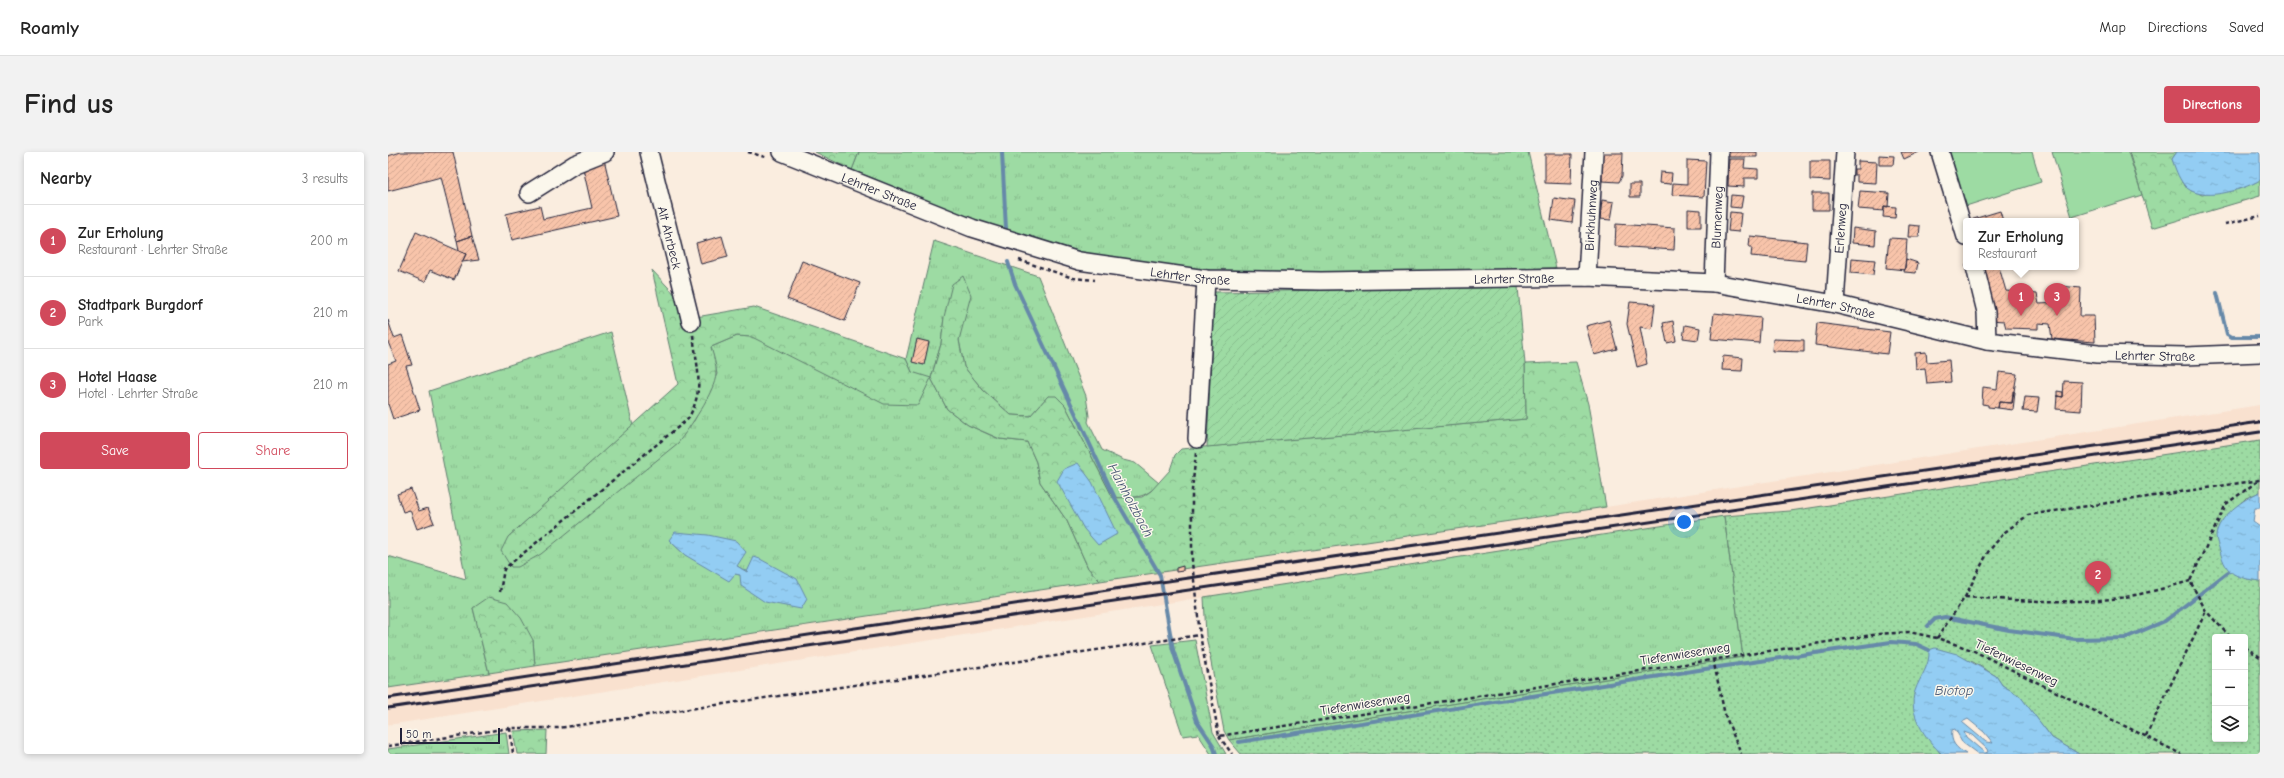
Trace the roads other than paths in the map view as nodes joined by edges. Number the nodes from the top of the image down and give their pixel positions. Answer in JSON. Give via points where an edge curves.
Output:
{"nodes":[{"id":1,"x":605,"y":152,"type":"edge"},
{"id":2,"x":649,"y":152,"type":"edge"},
{"id":3,"x":1594,"y":152,"type":"edge"},
{"id":4,"x":1719,"y":152,"type":"edge"},
{"id":5,"x":1845,"y":152,"type":"edge"},
{"id":6,"x":1940,"y":152,"type":"edge"},
{"id":7,"x":774,"y":155,"type":"edge"},
{"id":8,"x":528,"y":193,"type":"dead end"},
{"id":9,"x":1963,"y":227,"type":"edge"},
{"id":10,"x":1976,"y":270,"type":"edge"},
{"id":11,"x":1587,"y":277,"type":"junction"},
{"id":12,"x":1206,"y":279,"type":"junction"},
{"id":13,"x":1714,"y":283,"type":"junction"},
{"id":14,"x":1835,"y":304,"type":"junction"},
{"id":15,"x":691,"y":322,"type":"road end"},
{"id":16,"x":1987,"y":341,"type":"junction"},
{"id":17,"x":2260,"y":353,"type":"edge"},
{"id":18,"x":1197,"y":439,"type":"road end"}],
"edges":[{"from":1,"to":8,"type":"street","via":[[575,164]]},
{"from":2,"to":15,"type":"street","name":"Alt Ahrbeck"},
{"from":3,"to":11,"type":"street","name":"Birkhuhnweg"},
{"from":4,"to":13,"type":"street","name":"Blumenweg"},
{"from":5,"to":14,"type":"street","name":"Erlenweg"},
{"from":6,"to":9,"type":"street"},
{"from":7,"to":12,"type":"street","name":"Lehrter Straße","via":[[972,228],[1079,261]]},
{"from":10,"to":16,"type":"street","via":[[1986,312]]},
{"from":11,"to":12,"type":"street","name":"Lehrter Straße","via":[[1322,281]]},
{"from":11,"to":13,"type":"street","name":"Lehrter Straße"},
{"from":12,"to":18,"type":"street"},
{"from":13,"to":14,"type":"street","name":"Lehrter Straße"},
{"from":14,"to":16,"type":"street","name":"Lehrter Straße"},
{"from":16,"to":17,"type":"street","name":"Lehrter Straße","via":[[2098,354],[2185,356]]}]}
